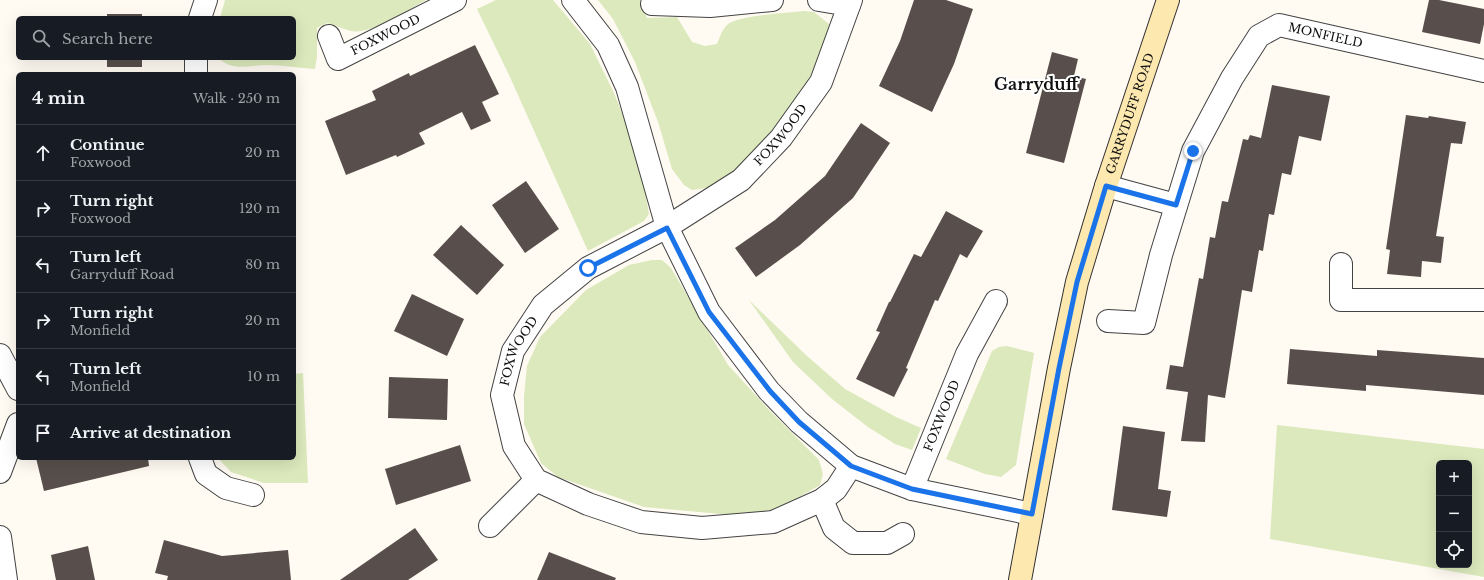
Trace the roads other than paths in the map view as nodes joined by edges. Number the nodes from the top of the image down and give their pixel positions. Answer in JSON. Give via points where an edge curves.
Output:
{"nodes":[{"id":1,"x":206,"y":0,"type":"edge"},
{"id":2,"x":455,"y":0,"type":"edge"},
{"id":3,"x":573,"y":0,"type":"edge"},
{"id":4,"x":772,"y":0,"type":"edge"},
{"id":5,"x":818,"y":0,"type":"edge"},
{"id":6,"x":1168,"y":0,"type":"edge"},
{"id":7,"x":850,"y":3,"type":"edge"},
{"id":8,"x":652,"y":4,"type":"dead end"},
{"id":9,"x":201,"y":16,"type":"edge"},
{"id":10,"x":329,"y":36,"type":"dead end"},
{"id":11,"x":196,"y":60,"type":"edge"},
{"id":12,"x":1484,"y":71,"type":"edge"},
{"id":13,"x":196,"y":72,"type":"edge"},
{"id":14,"x":1106,"y":186,"type":"junction"},
{"id":15,"x":1176,"y":205,"type":"junction"},
{"id":16,"x":667,"y":228,"type":"junction"},
{"id":17,"x":1341,"y":264,"type":"dead end"},
{"id":18,"x":1484,"y":300,"type":"edge"},
{"id":19,"x":996,"y":301,"type":"dead end"},
{"id":20,"x":1108,"y":321,"type":"dead end"},
{"id":21,"x":0,"y":355,"type":"edge"},
{"id":22,"x":16,"y":385,"type":"edge"},
{"id":23,"x":16,"y":429,"type":"edge"},
{"id":24,"x":201,"y":460,"type":"edge"},
{"id":25,"x":851,"y":466,"type":"junction"},
{"id":26,"x":0,"y":472,"type":"edge"},
{"id":27,"x":536,"y":480,"type":"junction"},
{"id":28,"x":912,"y":489,"type":"junction"},
{"id":29,"x":253,"y":495,"type":"dead end"},
{"id":30,"x":822,"y":500,"type":"junction"},
{"id":31,"x":1032,"y":514,"type":"junction"},
{"id":32,"x":490,"y":526,"type":"dead end"},
{"id":33,"x":903,"y":534,"type":"dead end"},
{"id":34,"x":0,"y":537,"type":"edge"},
{"id":35,"x":6,"y":580,"type":"edge"},
{"id":36,"x":1020,"y":580,"type":"edge"}],
"edges":[{"from":1,"to":9,"type":"street"},
{"from":2,"to":10,"type":"street","name":"FOXWOOD","via":[[338,59]]},
{"from":3,"to":16,"type":"street","via":[[608,45],[626,87]]},
{"from":4,"to":8,"type":"street","via":[[710,6]]},
{"from":5,"to":7,"type":"street","name":"FOXWOOD"},
{"from":6,"to":14,"type":"street","name":"GARRYDUFF ROAD"},
{"from":7,"to":16,"type":"street","name":"FOXWOOD","via":[[821,82],[781,138],[741,180]]},
{"from":11,"to":13,"type":"street"},
{"from":12,"to":15,"type":"street","name":"MONFIELD","via":[[1279,25],[1259,36],[1232,78],[1193,151]]},
{"from":14,"to":15,"type":"street"},
{"from":14,"to":31,"type":"street","name":"GARRYDUFF ROAD","via":[[1077,282]]},
{"from":15,"to":20,"type":"street","name":"MONFIELD","via":[[1144,323]]},
{"from":16,"to":25,"type":"street","via":[[709,312],[765,385],[799,422]]},
{"from":16,"to":27,"type":"street","name":"FOXWOOD","via":[[588,268],[544,306],[513,351],[502,395],[514,446]]},
{"from":17,"to":18,"type":"street","via":[[1341,300]]},
{"from":19,"to":28,"type":"street","name":"FOXWOOD","via":[[968,354]]},
{"from":21,"to":22,"type":"street"},
{"from":23,"to":26,"type":"street"},
{"from":24,"to":29,"type":"street","via":[[206,474],[226,488]]},
{"from":25,"to":28,"type":"street"},
{"from":25,"to":30,"type":"street","via":[[836,489]]},
{"from":27,"to":30,"type":"street","via":[[588,504],[641,522],[702,528],[773,522]]},
{"from":27,"to":32,"type":"street"},
{"from":28,"to":31,"type":"street"},
{"from":30,"to":33,"type":"street","via":[[834,528],[852,543],[887,543]]},
{"from":31,"to":36,"type":"street","name":"GARRYDUFF ROAD"},
{"from":34,"to":35,"type":"street"}]}
